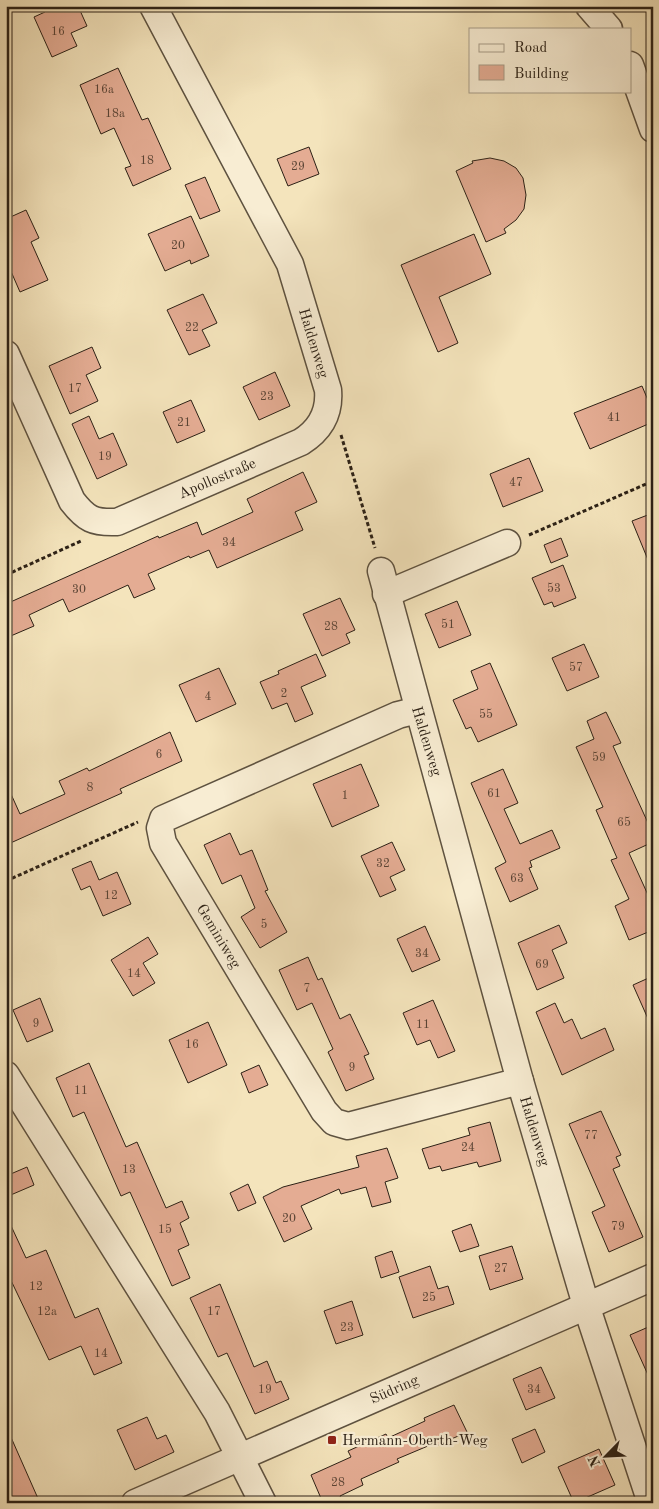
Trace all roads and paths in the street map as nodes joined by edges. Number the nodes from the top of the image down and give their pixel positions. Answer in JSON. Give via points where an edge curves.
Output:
{"nodes":[{"id":1,"x":153,"y":6,"type":"edge"},
{"id":2,"x":589,"y":6,"type":"edge"},
{"id":3,"x":608,"y":28,"type":"edge"},
{"id":4,"x":632,"y":70,"type":"edge"},
{"id":5,"x":650,"y":119,"type":"edge"},
{"id":6,"x":6,"y":354,"type":"edge"},
{"id":7,"x":324,"y":419,"type":"junction"},
{"id":8,"x":653,"y":481,"type":"edge"},
{"id":9,"x":101,"y":522,"type":"junction"},
{"id":10,"x":507,"y":543,"type":"joint"},
{"id":11,"x":6,"y":575,"type":"edge"},
{"id":12,"x":383,"y":582,"type":"junction"},
{"id":13,"x":418,"y":710,"type":"junction"},
{"id":14,"x":163,"y":819,"type":"junction"},
{"id":15,"x":6,"y":881,"type":"edge"},
{"id":16,"x":6,"y":1075,"type":"edge"},
{"id":17,"x":520,"y":1081,"type":"junction"},
{"id":18,"x":653,"y":1277,"type":"edge"},
{"id":19,"x":586,"y":1305,"type":"junction"},
{"id":20,"x":239,"y":1457,"type":"junction"},
{"id":21,"x":135,"y":1503,"type":"edge"},
{"id":22,"x":263,"y":1503,"type":"edge"},
{"id":23,"x":651,"y":1503,"type":"edge"}],
"edges":[{"from":1,"to":7,"type":"street","name":"Haldenweg","via":[[290,264],[328,390],[329,403]]},
{"from":2,"to":3,"type":"street"},
{"from":4,"to":5,"type":"street"},
{"from":6,"to":9,"type":"street","via":[[72,501],[84,516]]},
{"from":7,"to":9,"type":"street","name":"Apollostraße","via":[[312,435],[301,442],[117,522]]},
{"from":7,"to":12,"type":"path","via":[[344,437]]},
{"from":8,"to":10,"type":"path"},
{"from":9,"to":11,"type":"path","via":[[81,541]]},
{"from":10,"to":12,"type":"street"},
{"from":12,"to":13,"type":"street","name":"Haldenweg"},
{"from":13,"to":14,"type":"street","via":[[398,715]]},
{"from":13,"to":17,"type":"street","name":"Haldenweg"},
{"from":14,"to":15,"type":"path","via":[[149,818]]},
{"from":14,"to":17,"type":"street","name":"Geminiweg","via":[[160,828],[163,843],[324,1111],[334,1122],[348,1126]]},
{"from":16,"to":20,"type":"street","via":[[217,1412]]},
{"from":17,"to":19,"type":"street","name":"Haldenweg"},
{"from":18,"to":19,"type":"street","name":"Südring"},
{"from":19,"to":20,"type":"street","name":"Südring"},
{"from":19,"to":23,"type":"street","name":"Haldenweg"},
{"from":20,"to":21,"type":"street","name":"Südring"},
{"from":20,"to":22,"type":"street"}]}
